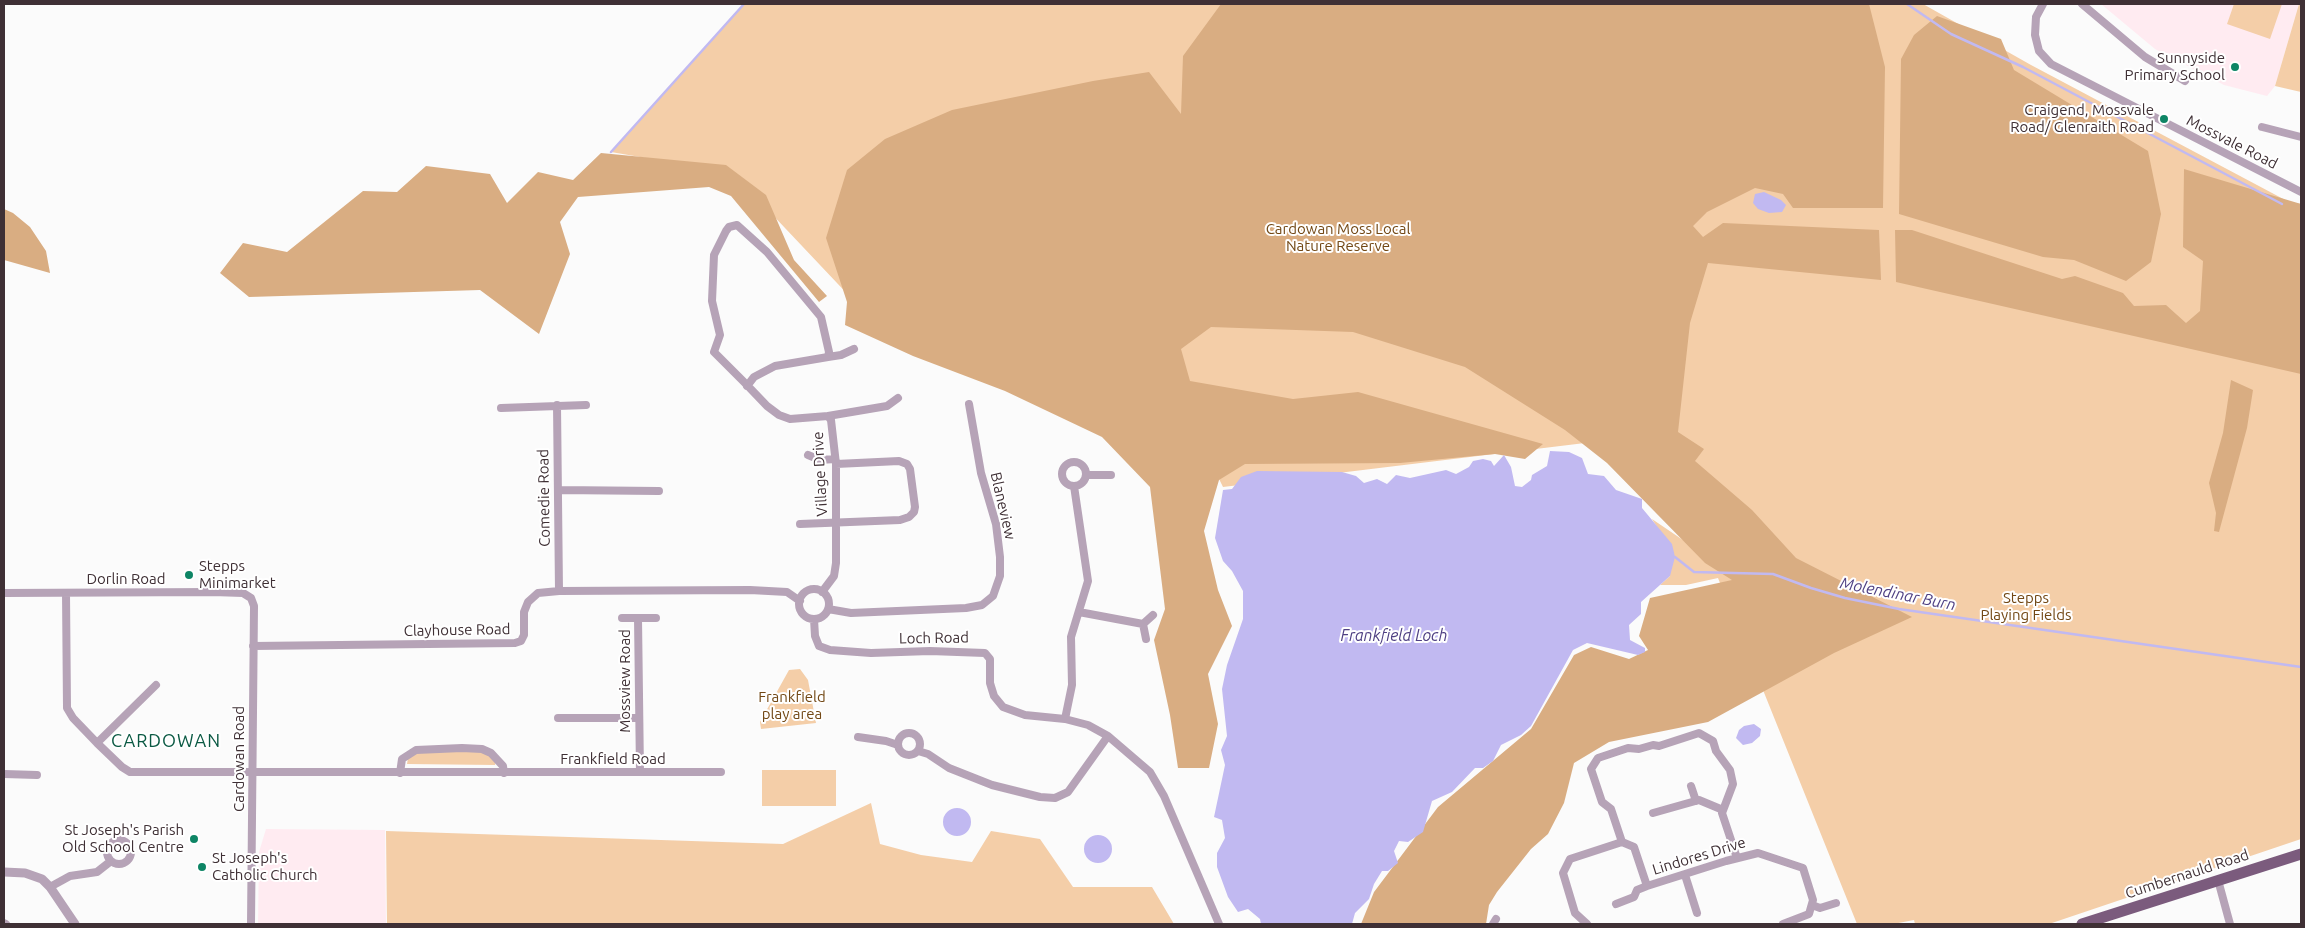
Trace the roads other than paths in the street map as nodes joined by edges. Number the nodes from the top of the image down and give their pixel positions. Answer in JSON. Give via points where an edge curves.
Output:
{"nodes":[{"id":1,"x":2043,"y":4,"type":"edge"},
{"id":2,"x":2082,"y":4,"type":"edge"},
{"id":3,"x":2184,"y":81,"type":"dead end"},
{"id":4,"x":2262,"y":127,"type":"dead end"},
{"id":5,"x":2301,"y":137,"type":"edge"},
{"id":6,"x":2301,"y":192,"type":"edge"},
{"id":7,"x":854,"y":349,"type":"dead end"},
{"id":8,"x":828,"y":357,"type":"junction"},
{"id":9,"x":747,"y":386,"type":"junction"},
{"id":10,"x":898,"y":398,"type":"dead end"},
{"id":11,"x":969,"y":404,"type":"dead end"},
{"id":12,"x":557,"y":405,"type":"junction"},
{"id":13,"x":586,"y":405,"type":"dead end"},
{"id":14,"x":501,"y":408,"type":"dead end"},
{"id":15,"x":828,"y":416,"type":"junction"},
{"id":16,"x":808,"y":455,"type":"dead end"},
{"id":17,"x":836,"y":462,"type":"junction"},
{"id":18,"x":1086,"y":474,"type":"junction"},
{"id":19,"x":1111,"y":475,"type":"dead end"},
{"id":20,"x":1074,"y":486,"type":"junction"},
{"id":21,"x":558,"y":490,"type":"junction"},
{"id":22,"x":659,"y":491,"type":"dead end"},
{"id":23,"x":800,"y":524,"type":"dead end"},
{"id":24,"x":836,"y":524,"type":"junction"},
{"id":25,"x":559,"y":591,"type":"junction"},
{"id":26,"x":822,"y":592,"type":"junction"},
{"id":27,"x":4,"y":593,"type":"edge"},
{"id":28,"x":66,"y":593,"type":"junction"},
{"id":29,"x":248,"y":595,"type":"joint"},
{"id":30,"x":800,"y":601,"type":"junction"},
{"id":31,"x":828,"y":609,"type":"junction"},
{"id":32,"x":1079,"y":612,"type":"junction"},
{"id":33,"x":1153,"y":615,"type":"dead end"},
{"id":34,"x":622,"y":618,"type":"dead end"},
{"id":35,"x":638,"y":618,"type":"junction"},
{"id":36,"x":656,"y":618,"type":"dead end"},
{"id":37,"x":814,"y":619,"type":"junction"},
{"id":38,"x":1144,"y":624,"type":"junction"},
{"id":39,"x":1146,"y":639,"type":"dead end"},
{"id":40,"x":253,"y":646,"type":"junction"},
{"id":41,"x":156,"y":685,"type":"dead end"},
{"id":42,"x":558,"y":718,"type":"dead end"},
{"id":43,"x":638,"y":718,"type":"junction"},
{"id":44,"x":1065,"y":719,"type":"junction"},
{"id":45,"x":1108,"y":736,"type":"junction"},
{"id":46,"x":858,"y":737,"type":"dead end"},
{"id":47,"x":97,"y":743,"type":"junction"},
{"id":48,"x":898,"y":745,"type":"junction"},
{"id":49,"x":918,"y":751,"type":"junction"},
{"id":50,"x":640,"y":772,"type":"junction"},
{"id":51,"x":721,"y":772,"type":"dead end"},
{"id":52,"x":252,"y":773,"type":"junction"},
{"id":53,"x":400,"y":773,"type":"junction"},
{"id":54,"x":504,"y":773,"type":"junction"},
{"id":55,"x":4,"y":774,"type":"edge"},
{"id":56,"x":37,"y":775,"type":"dead end"},
{"id":57,"x":1690,"y":786,"type":"dead end"},
{"id":58,"x":1696,"y":801,"type":"junction"},
{"id":59,"x":1723,"y":810,"type":"junction"},
{"id":60,"x":1653,"y":814,"type":"dead end"},
{"id":61,"x":1622,"y":842,"type":"junction"},
{"id":62,"x":2301,"y":854,"type":"edge"},
{"id":63,"x":1737,"y":858,"type":"junction"},
{"id":64,"x":111,"y":861,"type":"dead end"},
{"id":65,"x":4,"y":872,"type":"edge"},
{"id":66,"x":1685,"y":874,"type":"junction"},
{"id":67,"x":2218,"y":880,"type":"junction"},
{"id":68,"x":1647,"y":886,"type":"junction"},
{"id":69,"x":50,"y":888,"type":"junction"},
{"id":70,"x":1836,"y":903,"type":"dead end"},
{"id":71,"x":1616,"y":904,"type":"dead end"},
{"id":72,"x":1812,"y":905,"type":"junction"},
{"id":73,"x":1697,"y":913,"type":"dead end"},
{"id":74,"x":2106,"y":920,"type":"edge"},
{"id":75,"x":75,"y":924,"type":"edge"},
{"id":76,"x":251,"y":924,"type":"edge"},
{"id":77,"x":1219,"y":924,"type":"edge"},
{"id":78,"x":1587,"y":924,"type":"edge"},
{"id":79,"x":1783,"y":924,"type":"edge"},
{"id":80,"x":2082,"y":924,"type":"edge"},
{"id":81,"x":2230,"y":924,"type":"edge"}],
"edges":[{"from":1,"to":6,"type":"street","name":"Mossvale Road","via":[[2036,17],[2035,35],[2039,51],[2051,64]]},
{"from":2,"to":3,"type":"street","via":[[2145,58]]},
{"from":4,"to":5,"type":"street"},
{"from":7,"to":8,"type":"street","via":[[840,356]]},
{"from":8,"to":9,"type":"street","via":[[776,366],[754,377]]},
{"from":8,"to":9,"type":"street","name":"Village Drive","via":[[821,316],[767,252],[742,227],[732,226],[726,230],[714,256],[712,301],[720,335],[714,352]]},
{"from":9,"to":15,"type":"street","name":"Village Drive","via":[[779,415],[790,419]]},
{"from":10,"to":15,"type":"street","via":[[887,406]]},
{"from":11,"to":31,"type":"street","name":"Blaneview","via":[[981,472],[996,524],[1000,576],[993,596],[982,605],[966,608],[852,613]]},
{"from":12,"to":13,"type":"street"},
{"from":12,"to":14,"type":"street"},
{"from":12,"to":21,"type":"street","name":"Comedie Road"},
{"from":15,"to":17,"type":"street","name":"Village Drive"},
{"from":16,"to":17,"type":"street"},
{"from":17,"to":24,"type":"street","name":"Village Drive"},
{"from":17,"to":24,"type":"street","via":[[899,461],[907,464],[915,506],[909,517],[900,520]]},
{"from":18,"to":19,"type":"street"},
{"from":18,"to":20,"type":"street","via":[[1084,482]]},
{"from":18,"to":20,"type":"street","via":[[1078,463],[1067,465],[1063,472],[1064,480]]},
{"from":20,"to":32,"type":"street","via":[[1088,581]]},
{"from":21,"to":22,"type":"street"},
{"from":21,"to":25,"type":"street","name":"Comedie Road"},
{"from":23,"to":24,"type":"street"},
{"from":24,"to":26,"type":"street","name":"Village Drive","via":[[836,570]]},
{"from":25,"to":30,"type":"street","name":"Clayhouse Road","via":[[750,590],[787,592]]},
{"from":25,"to":40,"type":"street","name":"Clayhouse Road","via":[[538,593],[528,602],[524,612],[524,635],[515,643]]},
{"from":26,"to":30,"type":"street","via":[[810,590]]},
{"from":26,"to":31,"type":"street","via":[[828,599]]},
{"from":27,"to":28,"type":"street","name":"Dorlin Road"},
{"from":28,"to":29,"type":"street","name":"Dorlin Road","via":[[212,592]]},
{"from":28,"to":47,"type":"street","name":"Frankfield Road","via":[[67,708]]},
{"from":29,"to":40,"type":"street","name":"Cardowan Road","via":[[254,606]]},
{"from":30,"to":37,"type":"street","via":[[803,614]]},
{"from":31,"to":37,"type":"street","via":[[820,618]]},
{"from":32,"to":38,"type":"street"},
{"from":32,"to":44,"type":"street","via":[[1071,637],[1072,685]]},
{"from":33,"to":38,"type":"street"},
{"from":34,"to":35,"type":"street","name":"Mossview Road"},
{"from":35,"to":36,"type":"street","name":"Mossview Road"},
{"from":35,"to":43,"type":"street","name":"Mossview Road"},
{"from":37,"to":44,"type":"street","name":"Loch Road","via":[[819,646],[830,650],[985,653],[990,659],[990,683],[994,696],[1003,707],[1025,715]]},
{"from":38,"to":39,"type":"street"},
{"from":40,"to":52,"type":"street","name":"Cardowan Road"},
{"from":41,"to":47,"type":"street"},
{"from":42,"to":43,"type":"street"},
{"from":43,"to":50,"type":"street","name":"Mossview Road"},
{"from":44,"to":45,"type":"street","name":"Loch Road","via":[[1088,725]]},
{"from":45,"to":49,"type":"street","via":[[1068,792],[1055,798],[992,785],[949,768]]},
{"from":45,"to":77,"type":"street","name":"Loch Road","via":[[1150,772],[1160,788]]},
{"from":46,"to":48,"type":"street"},
{"from":47,"to":52,"type":"street","name":"Frankfield Road","via":[[130,772]]},
{"from":48,"to":49,"type":"street","via":[[904,754]]},
{"from":48,"to":49,"type":"street","via":[[902,735],[912,733],[920,740]]},
{"from":50,"to":51,"type":"street","name":"Frankfield Road"},
{"from":50,"to":54,"type":"street","name":"Frankfield Road"},
{"from":52,"to":53,"type":"street","name":"Frankfield Road"},
{"from":52,"to":76,"type":"street","name":"Cardowan Road"},
{"from":53,"to":54,"type":"street","name":"Frankfield Road"},
{"from":53,"to":54,"type":"street","via":[[402,759],[416,750],[462,748],[491,753],[503,766]]},
{"from":55,"to":56,"type":"street"},
{"from":57,"to":58,"type":"street"},
{"from":58,"to":59,"type":"street"},
{"from":58,"to":60,"type":"street"},
{"from":59,"to":61,"type":"street","via":[[1734,784],[1730,770],[1713,741],[1699,733],[1659,746],[1628,748],[1598,758],[1592,769],[1602,802],[1611,809]]},
{"from":59,"to":63,"type":"street"},
{"from":61,"to":68,"type":"street","name":"Lindores Drive","via":[[1634,847]]},
{"from":61,"to":78,"type":"street","via":[[1570,859],[1563,873],[1575,912]]},
{"from":62,"to":67,"type":"main road","name":"Cumbernauld Road"},
{"from":63,"to":66,"type":"street","name":"Lindores Drive"},
{"from":63,"to":72,"type":"street","name":"Lindores Drive","via":[[1758,853],[1803,868]]},
{"from":64,"to":69,"type":"street","via":[[97,872],[70,876]]},
{"from":65,"to":69,"type":"street","via":[[30,874],[42,879]]},
{"from":66,"to":68,"type":"street","name":"Lindores Drive"},
{"from":66,"to":73,"type":"street"},
{"from":67,"to":74,"type":"main road","name":"Cumbernauld Road"},
{"from":67,"to":81,"type":"street"},
{"from":68,"to":71,"type":"street","via":[[1637,890],[1634,897]]},
{"from":69,"to":75,"type":"street"},
{"from":70,"to":72,"type":"street","via":[[1820,908]]},
{"from":72,"to":79,"type":"street","via":[[1809,914]]},
{"from":74,"to":80,"type":"main road","name":"Cumbernauld Road"}]}
